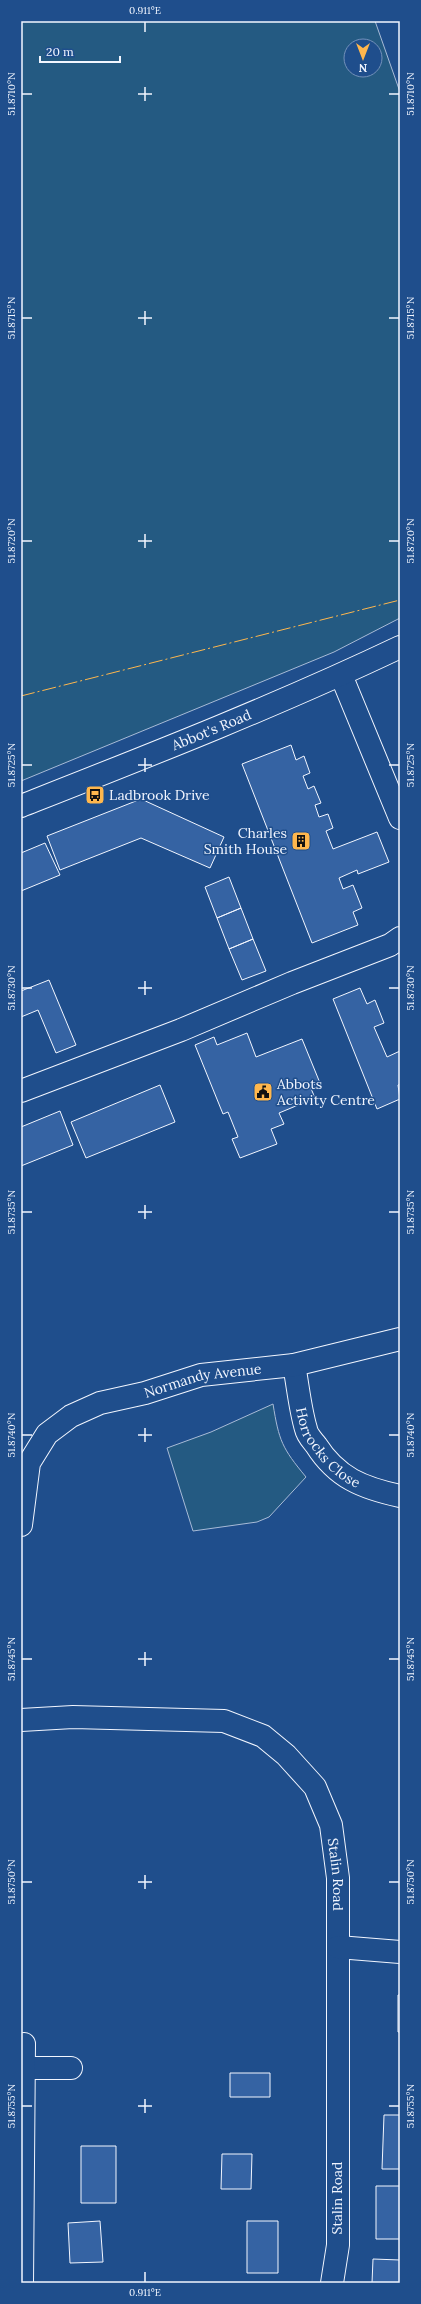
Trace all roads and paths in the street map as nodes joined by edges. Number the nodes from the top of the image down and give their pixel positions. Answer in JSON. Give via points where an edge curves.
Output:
{"nodes":[{"id":1,"x":400,"y":648,"type":"edge"},
{"id":2,"x":341,"y":675,"type":"junction"},
{"id":3,"x":21,"y":806,"type":"edge"},
{"id":4,"x":400,"y":818,"type":"edge"},
{"id":5,"x":400,"y":938,"type":"edge"},
{"id":6,"x":21,"y":1091,"type":"edge"},
{"id":7,"x":400,"y":1339,"type":"edge"},
{"id":8,"x":294,"y":1365,"type":"junction"},
{"id":9,"x":25,"y":1462,"type":"edge"},
{"id":10,"x":400,"y":1496,"type":"edge"},
{"id":11,"x":21,"y":1525,"type":"edge"},
{"id":12,"x":21,"y":1720,"type":"edge"},
{"id":13,"x":338,"y":1947,"type":"junction"},
{"id":14,"x":400,"y":1952,"type":"edge"},
{"id":15,"x":24,"y":2044,"type":"dead end"},
{"id":16,"x":24,"y":2068,"type":"junction"},
{"id":17,"x":71,"y":2068,"type":"dead end"},
{"id":18,"x":22,"y":2283,"type":"edge"},
{"id":19,"x":332,"y":2283,"type":"edge"}],
"edges":[{"from":1,"to":2,"type":"street","name":"Abbot's Road"},
{"from":2,"to":3,"type":"street","name":"Abbot's Road","via":[[188,740]]},
{"from":2,"to":4,"type":"street"},
{"from":5,"to":6,"type":"street","via":[[390,945],[182,1030]]},
{"from":7,"to":8,"type":"street","name":"Normandy Avenue"},
{"from":8,"to":9,"type":"street","name":"Normandy Avenue","via":[[201,1375],[145,1393],[100,1403],[71,1416],[47,1434]]},
{"from":8,"to":10,"type":"street","name":"Horrocks Close","via":[[306,1431],[318,1449],[332,1466],[354,1483],[374,1491]]},
{"from":9,"to":11,"type":"street","name":"Normandy Avenue"},
{"from":12,"to":13,"type":"street","name":"Stalin Road","via":[[73,1717],[224,1721],[263,1736],[286,1755],[315,1787],[331,1825],[338,1878]]},
{"from":13,"to":14,"type":"street"},
{"from":13,"to":19,"type":"street","name":"Stalin Road","via":[[338,2245]]},
{"from":15,"to":16,"type":"street"},
{"from":16,"to":17,"type":"street"},
{"from":16,"to":18,"type":"street"}]}
